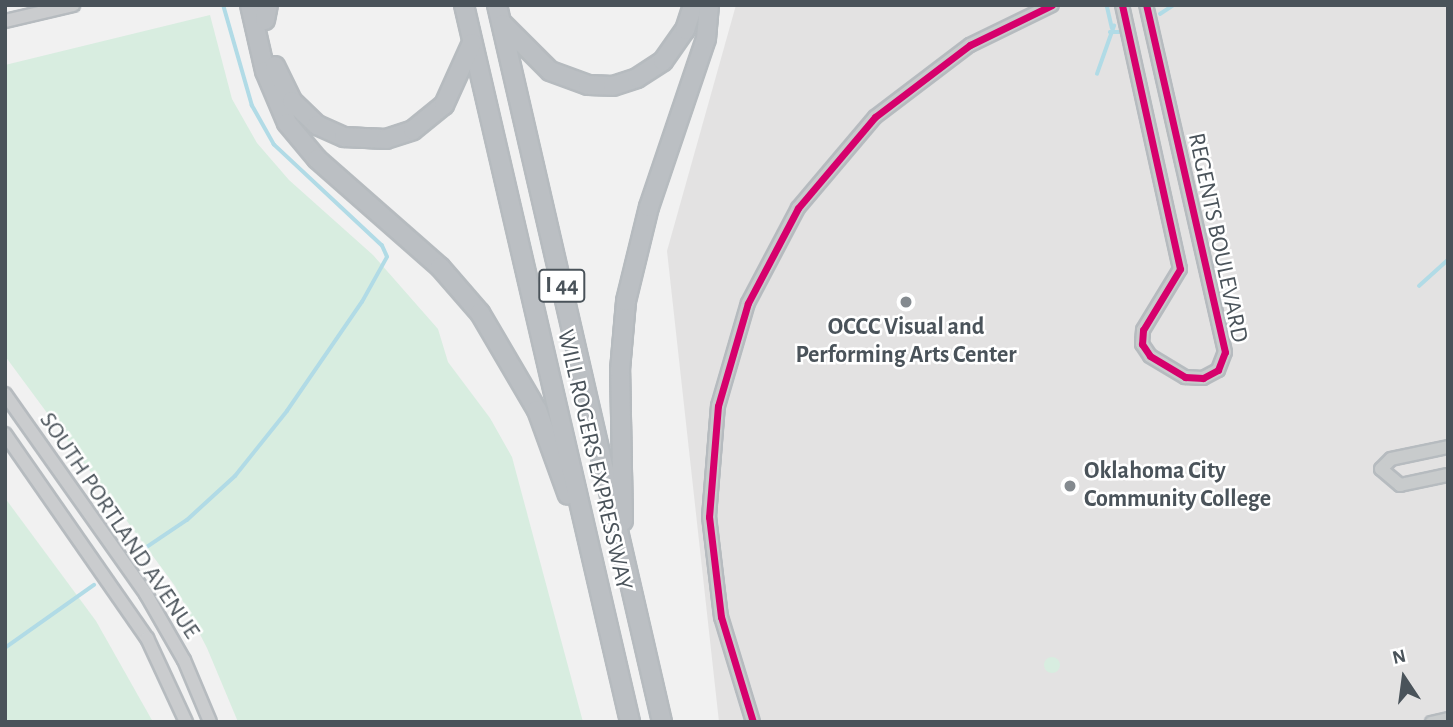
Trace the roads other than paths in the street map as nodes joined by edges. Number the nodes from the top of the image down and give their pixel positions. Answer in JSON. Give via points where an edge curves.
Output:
{"nodes":[{"id":1,"x":73,"y":5,"type":"edge"},
{"id":2,"x":250,"y":5,"type":"edge"},
{"id":3,"x":464,"y":5,"type":"edge"},
{"id":4,"x":692,"y":5,"type":"edge"},
{"id":5,"x":709,"y":5,"type":"edge"},
{"id":6,"x":1052,"y":5,"type":"edge"},
{"id":7,"x":1122,"y":5,"type":"edge"},
{"id":8,"x":1146,"y":5,"type":"edge"},
{"id":9,"x":264,"y":10,"type":"edge"},
{"id":10,"x":499,"y":14,"type":"edge"},
{"id":11,"x":5,"y":21,"type":"edge"},
{"id":12,"x":472,"y":43,"type":"junction"},
{"id":13,"x":5,"y":394,"type":"edge"},
{"id":14,"x":5,"y":434,"type":"edge"},
{"id":15,"x":1448,"y":447,"type":"edge"},
{"id":16,"x":1448,"y":475,"type":"edge"},
{"id":17,"x":623,"y":551,"type":"junction"},
{"id":18,"x":594,"y":567,"type":"junction"},
{"id":19,"x":1448,"y":718,"type":"edge"},
{"id":20,"x":186,"y":722,"type":"edge"},
{"id":21,"x":210,"y":722,"type":"edge"},
{"id":22,"x":630,"y":722,"type":"edge"},
{"id":23,"x":662,"y":722,"type":"edge"},
{"id":24,"x":753,"y":722,"type":"edge"},
{"id":25,"x":1431,"y":722,"type":"edge"}],
"edges":[{"from":1,"to":11,"type":"main road"},
{"from":2,"to":18,"type":"highway","via":[[272,92],[300,141],[440,267],[502,345],[537,410]]},
{"from":3,"to":12,"type":"highway","name":"WILL ROGERS EXPRESSWAY","number":"I 44"},
{"from":4,"to":10,"type":"highway","via":[[685,30],[663,61],[637,78],[613,86],[587,85],[550,71]]},
{"from":5,"to":17,"type":"highway","via":[[706,39],[649,207],[626,302],[620,370]]},
{"from":6,"to":24,"type":"street","via":[[970,45],[875,117],[798,208],[748,303],[718,406],[709,517],[721,617]]},
{"from":7,"to":8,"type":"street","name":"REGENTS BOULEVARD","via":[[1180,269],[1143,330],[1142,344],[1150,355],[1185,377],[1203,378],[1218,370],[1224,348]]},
{"from":9,"to":12,"type":"highway","via":[[276,67],[292,101],[317,125],[360,140],[401,135],[436,114],[451,95]]},
{"from":10,"to":17,"type":"highway","name":"WILL ROGERS EXPRESSWAY","number":"I 44"},
{"from":12,"to":18,"type":"highway","name":"WILL ROGERS EXPRESSWAY","number":"I 44"},
{"from":13,"to":21,"type":"main road","name":"SOUTH PORTLAND AVENUE","via":[[146,594],[184,660]]},
{"from":14,"to":20,"type":"main road","name":"SOUTH PORTLAND AVENUE","via":[[141,628]]},
{"from":15,"to":16,"type":"street","via":[[1391,459],[1381,469],[1400,485]]},
{"from":17,"to":23,"type":"highway","name":"WILL ROGERS EXPRESSWAY","number":"I 44"},
{"from":18,"to":22,"type":"highway","name":"WILL ROGERS EXPRESSWAY","number":"I 44"},
{"from":19,"to":25,"type":"street"}]}
